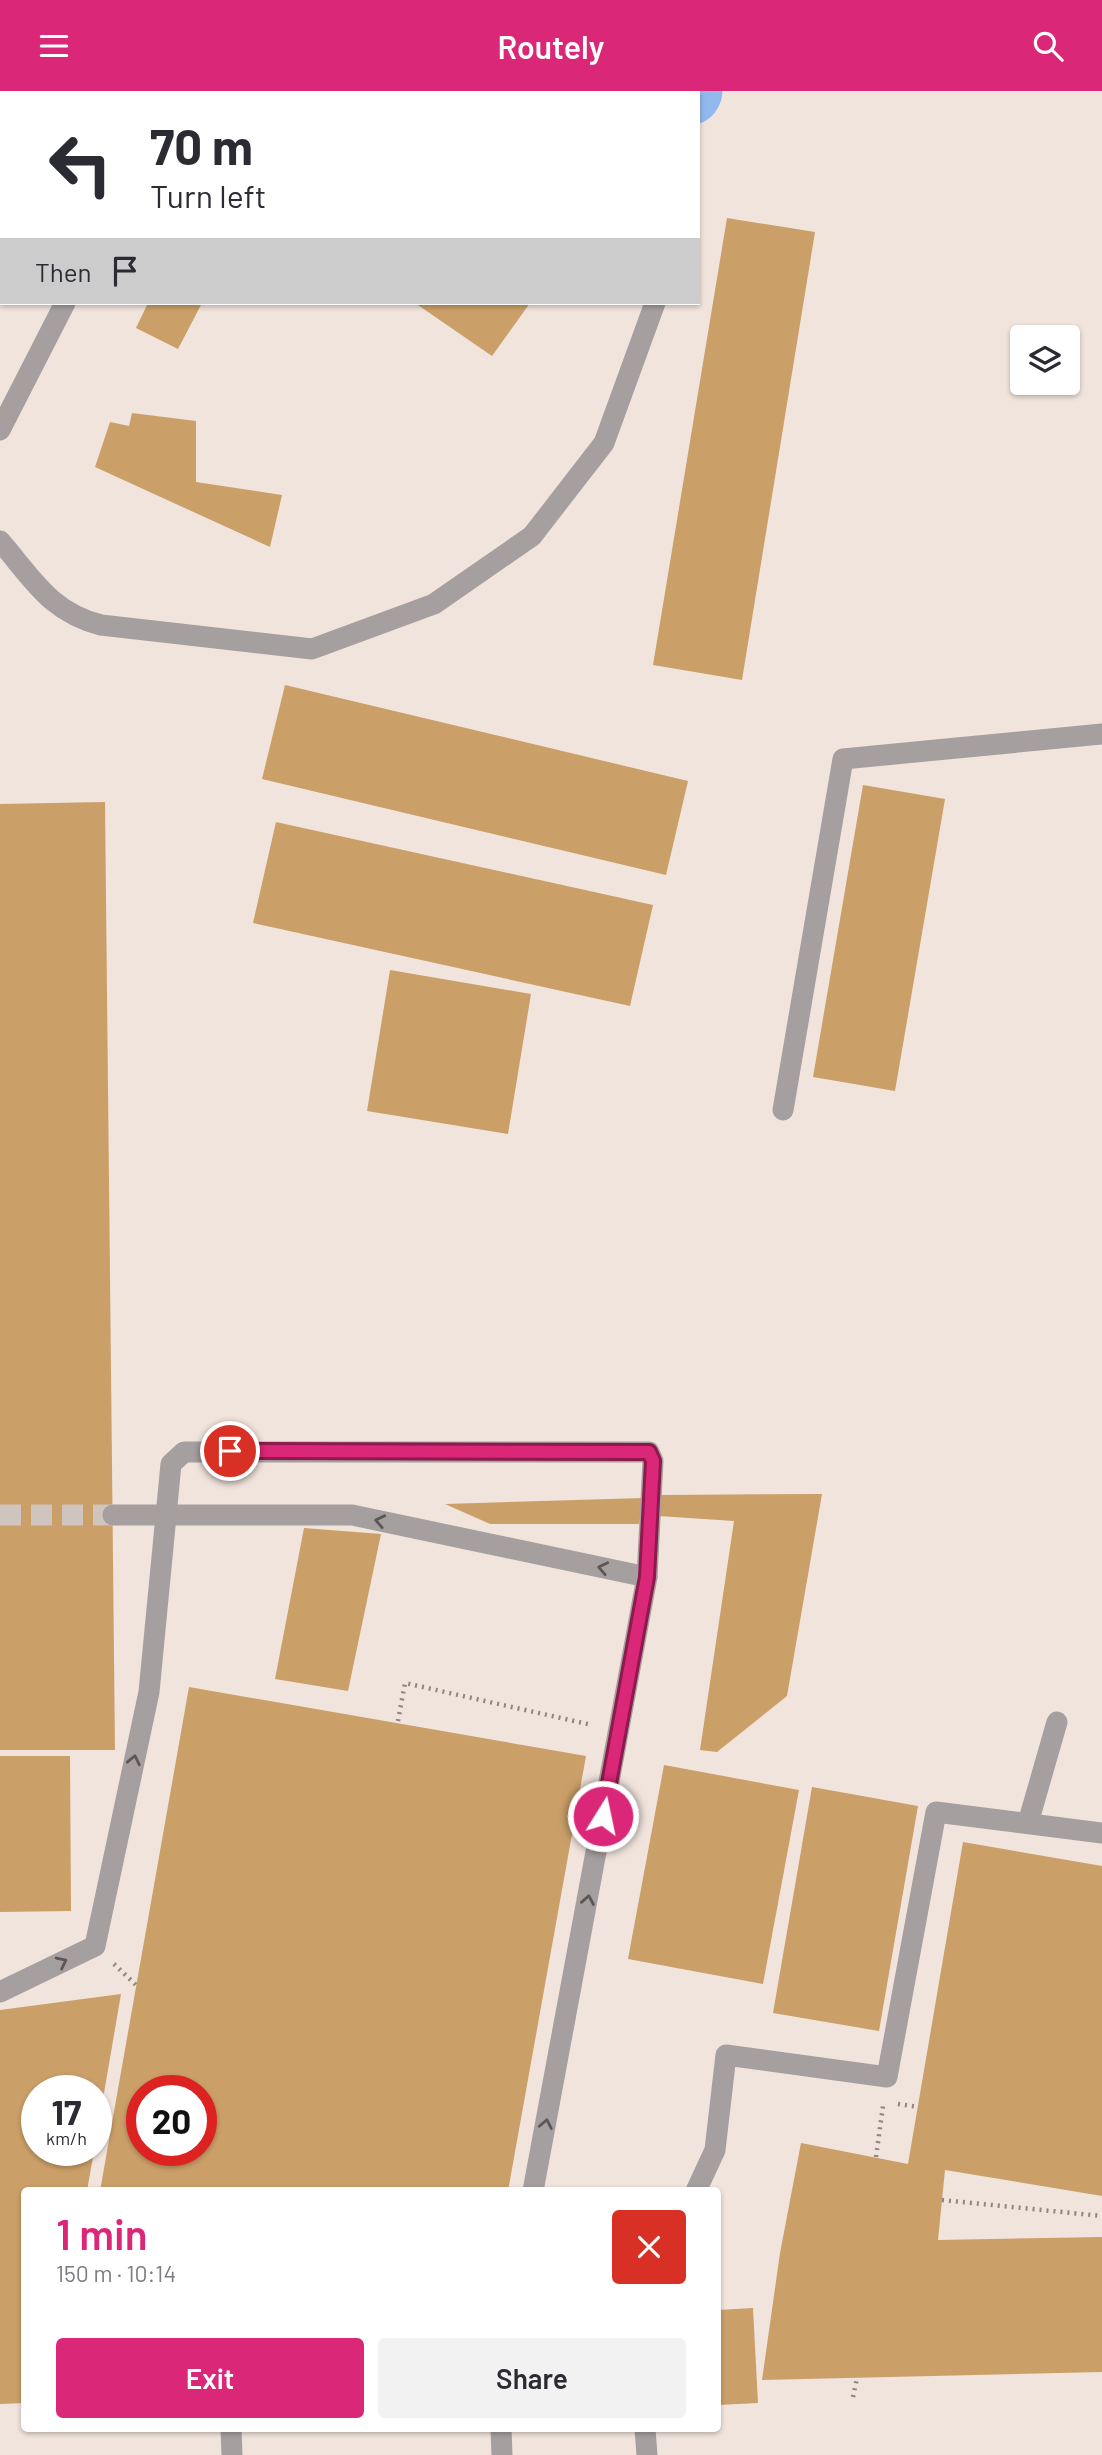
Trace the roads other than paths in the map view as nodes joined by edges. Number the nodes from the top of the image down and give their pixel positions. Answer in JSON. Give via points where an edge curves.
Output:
{"nodes":[{"id":1,"x":64,"y":305,"type":"edge"},
{"id":2,"x":654,"y":305,"type":"edge"},
{"id":3,"x":0,"y":430,"type":"edge"},
{"id":4,"x":0,"y":541,"type":"edge"},
{"id":5,"x":1102,"y":734,"type":"edge"},
{"id":6,"x":783,"y":1110,"type":"dead end"},
{"id":7,"x":166,"y":1514,"type":"junction"},
{"id":8,"x":113,"y":1515,"type":"tunnel mouth"},
{"id":9,"x":647,"y":1577,"type":"junction"},
{"id":10,"x":1057,"y":1722,"type":"dead end"},
{"id":11,"x":1028,"y":1823,"type":"junction"},
{"id":12,"x":1102,"y":1833,"type":"edge"},
{"id":13,"x":0,"y":1992,"type":"edge"},
{"id":14,"x":534,"y":2187,"type":"edge"},
{"id":15,"x":698,"y":2187,"type":"edge"},
{"id":16,"x":231,"y":2432,"type":"edge"},
{"id":17,"x":501,"y":2432,"type":"edge"},
{"id":18,"x":645,"y":2432,"type":"edge"},
{"id":19,"x":232,"y":2455,"type":"edge"},
{"id":20,"x":502,"y":2455,"type":"edge"},
{"id":21,"x":647,"y":2455,"type":"edge"}],
"edges":[{"from":1,"to":3,"type":"street"},
{"from":2,"to":4,"type":"street","via":[[604,443],[532,536],[434,604],[312,649],[101,625],[75,618],[54,604]]},
{"from":5,"to":6,"type":"street","via":[[843,759]]},
{"from":7,"to":8,"type":"street"},
{"from":9,"to":7,"type":"street","one_way":true,"via":[[352,1515]]},
{"from":7,"to":9,"type":"street","via":[[171,1464],[184,1453],[649,1452],[653,1461]]},
{"from":13,"to":7,"type":"street","one_way":true,"via":[[95,1946],[149,1692]]},
{"from":14,"to":9,"type":"street","one_way":true},
{"from":10,"to":11,"type":"street"},
{"from":11,"to":12,"type":"street"},
{"from":11,"to":15,"type":"street","via":[[936,1812],[887,2077],[726,2056],[715,2150]]},
{"from":16,"to":19,"type":"street"},
{"from":17,"to":20,"type":"street"},
{"from":18,"to":21,"type":"street"}]}
